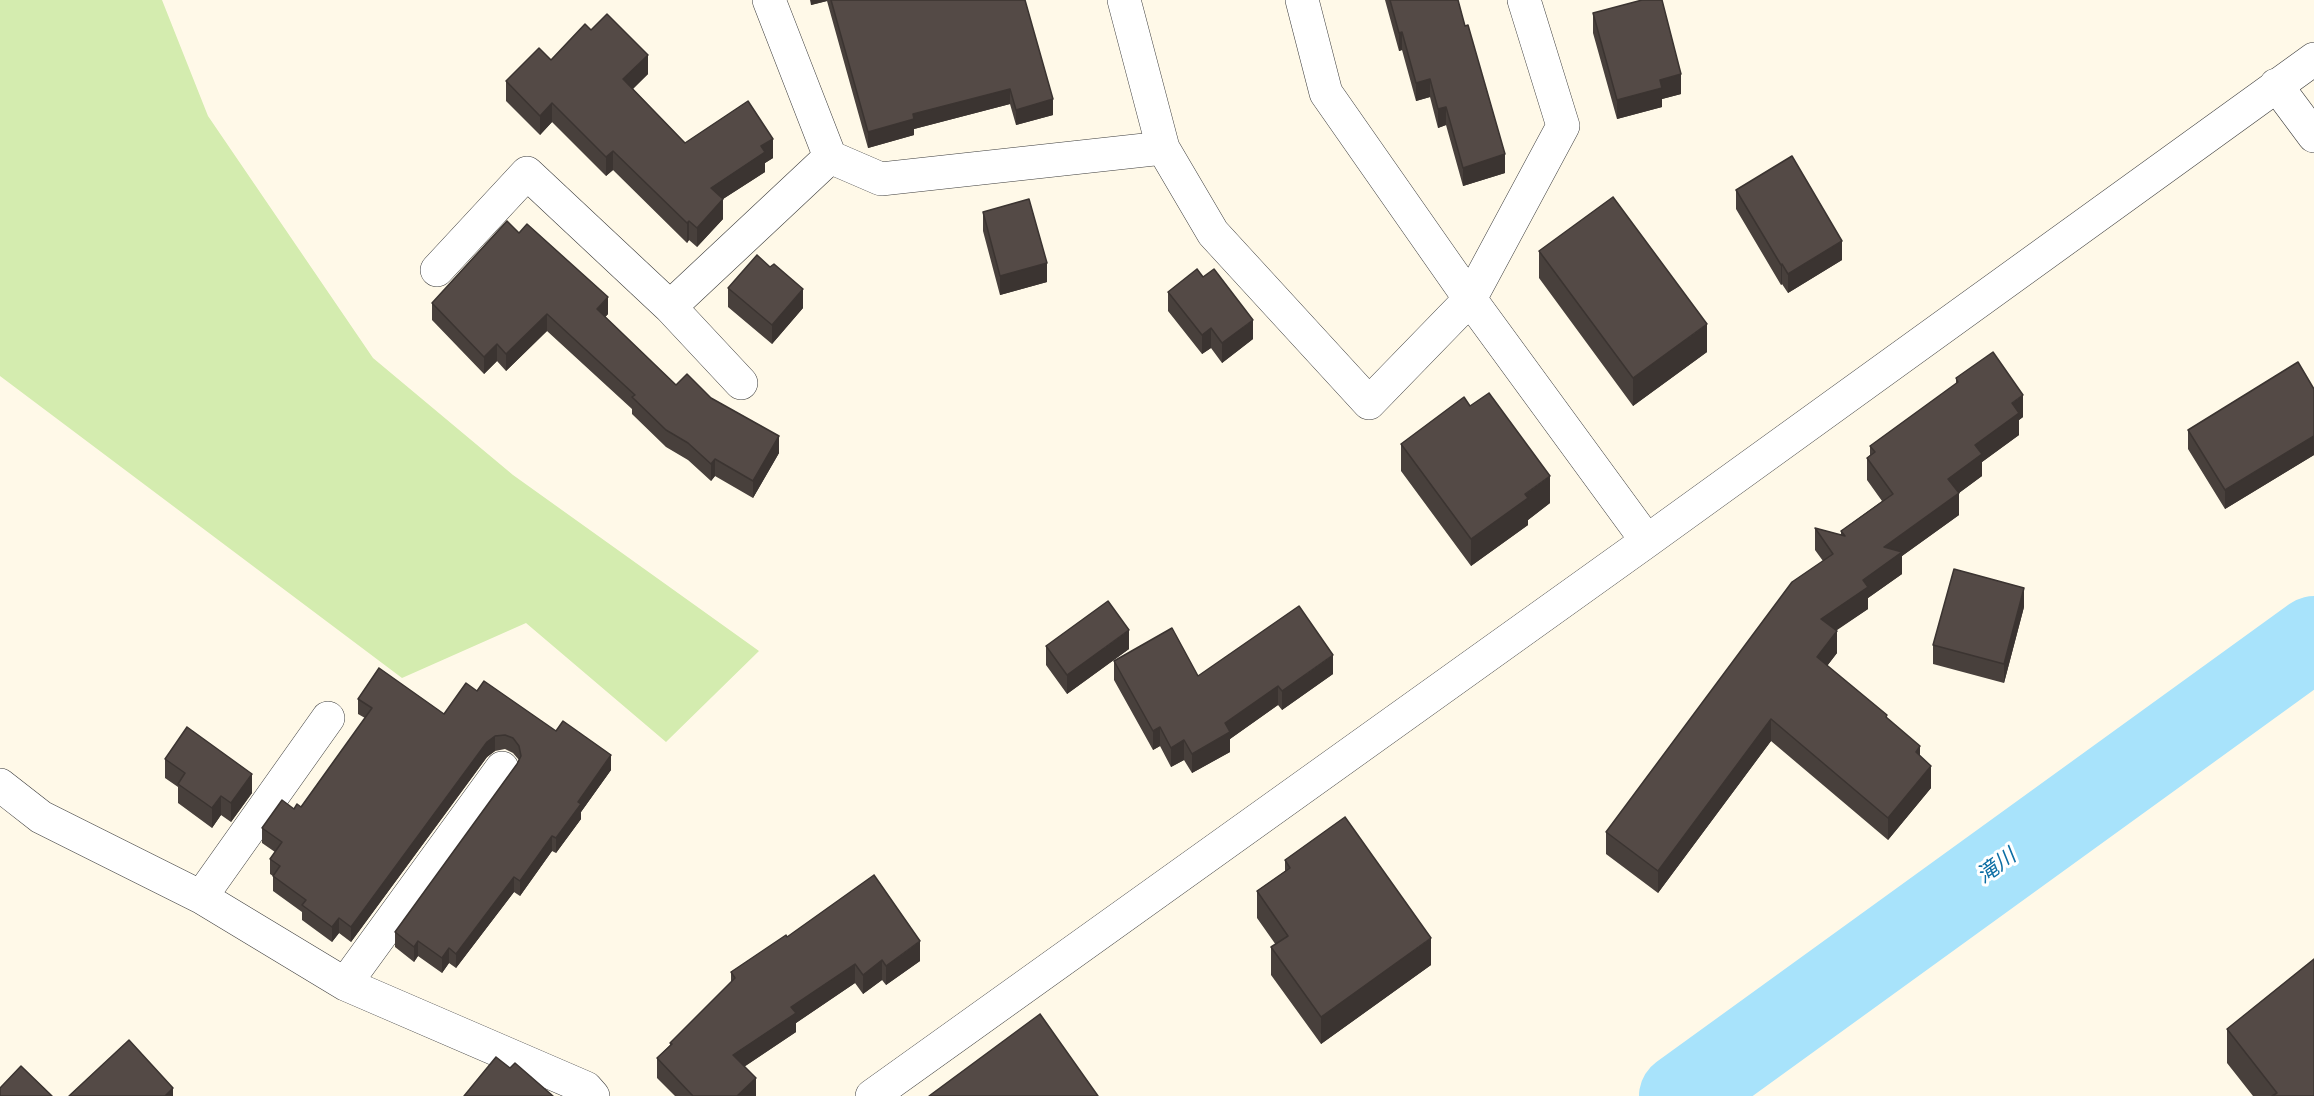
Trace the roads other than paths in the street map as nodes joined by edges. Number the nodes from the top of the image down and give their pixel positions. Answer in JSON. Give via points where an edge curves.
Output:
{"nodes":[{"id":1,"x":769,"y":0,"type":"edge"},
{"id":2,"x":1125,"y":0,"type":"edge"},
{"id":3,"x":1302,"y":0,"type":"edge"},
{"id":4,"x":1524,"y":0,"type":"edge"},
{"id":5,"x":2314,"y":59,"type":"edge"},
{"id":6,"x":2276,"y":85,"type":"junction"},
{"id":7,"x":2314,"y":136,"type":"edge"},
{"id":8,"x":1163,"y":148,"type":"junction"},
{"id":9,"x":830,"y":157,"type":"junction"},
{"id":10,"x":437,"y":270,"type":"dead end"},
{"id":11,"x":1470,"y":299,"type":"junction"},
{"id":12,"x":670,"y":307,"type":"junction"},
{"id":13,"x":741,"y":383,"type":"dead end"},
{"id":14,"x":1647,"y":541,"type":"junction"},
{"id":15,"x":328,"y":718,"type":"dead end"},
{"id":16,"x":502,"y":768,"type":"dead end"},
{"id":17,"x":0,"y":785,"type":"edge"},
{"id":18,"x":201,"y":897,"type":"junction"},
{"id":19,"x":345,"y":984,"type":"junction"},
{"id":20,"x":593,"y":1096,"type":"edge"},
{"id":21,"x":872,"y":1096,"type":"edge"}],
"edges":[{"from":1,"to":9,"type":"street"},
{"from":2,"to":8,"type":"street"},
{"from":3,"to":11,"type":"street","via":[[1326,93]]},
{"from":4,"to":11,"type":"street","via":[[1563,126]]},
{"from":5,"to":6,"type":"street"},
{"from":6,"to":7,"type":"street"},
{"from":6,"to":14,"type":"street"},
{"from":8,"to":9,"type":"street","via":[[881,179]]},
{"from":8,"to":11,"type":"street","via":[[1213,233],[1369,403]]},
{"from":9,"to":12,"type":"street"},
{"from":10,"to":12,"type":"street","via":[[527,173]]},
{"from":11,"to":14,"type":"street"},
{"from":12,"to":13,"type":"street"},
{"from":14,"to":21,"type":"street"},
{"from":15,"to":18,"type":"street"},
{"from":16,"to":19,"type":"street"},
{"from":17,"to":18,"type":"street","via":[[41,817]]},
{"from":18,"to":19,"type":"street"},
{"from":19,"to":20,"type":"street","via":[[586,1088]]}]}
